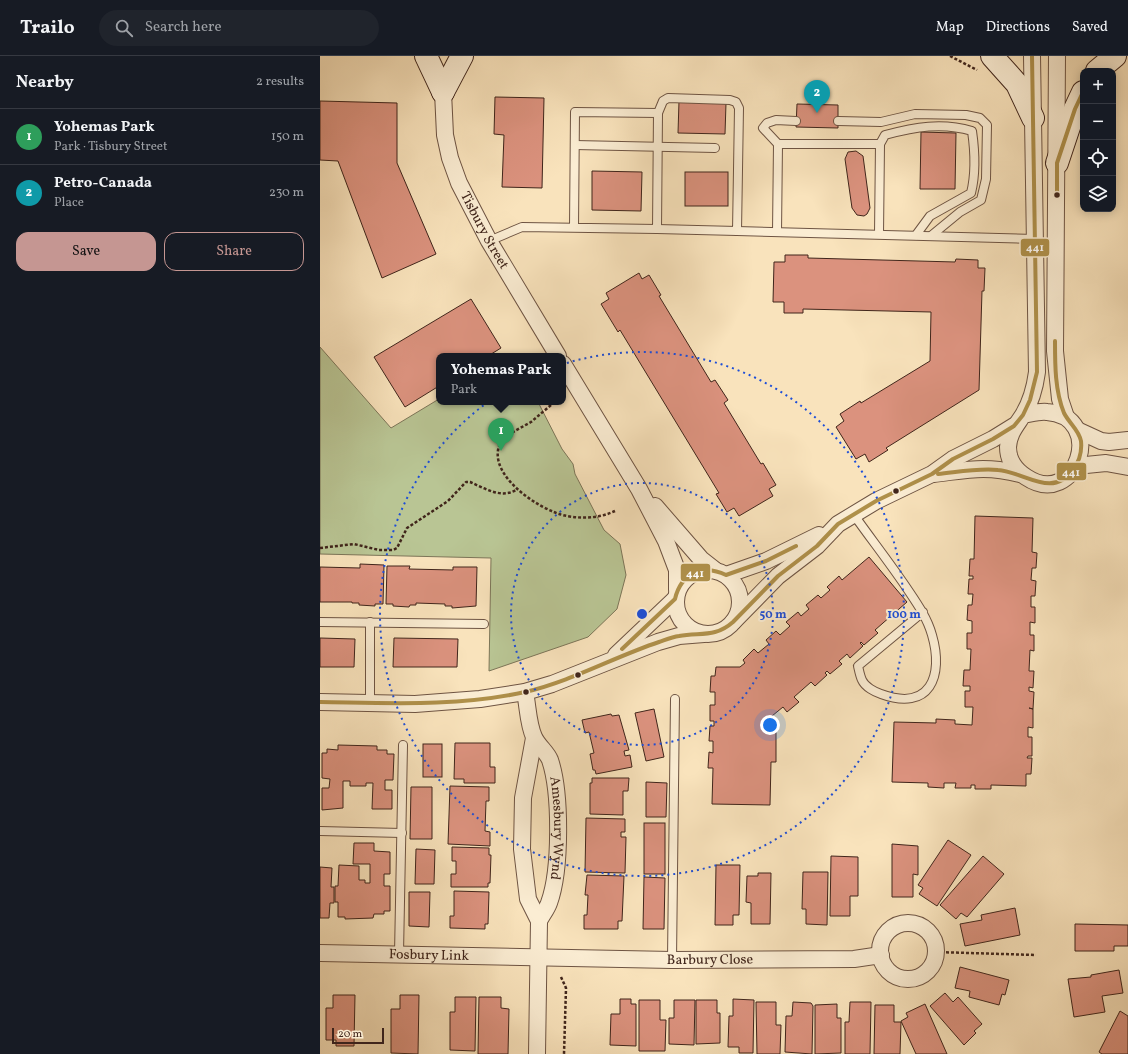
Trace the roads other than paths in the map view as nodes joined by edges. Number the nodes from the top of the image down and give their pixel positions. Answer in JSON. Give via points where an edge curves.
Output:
{"nodes":[{"id":1,"x":426,"y":56,"type":"edge"},
{"id":2,"x":462,"y":56,"type":"edge"},
{"id":3,"x":1032,"y":56,"type":"edge"},
{"id":4,"x":1057,"y":56,"type":"edge"},
{"id":5,"x":1115,"y":56,"type":"edge"},
{"id":6,"x":986,"y":64,"type":"edge"},
{"id":7,"x":1101,"y":68,"type":"edge"},
{"id":8,"x":443,"y":92,"type":"junction"},
{"id":9,"x":1080,"y":98,"type":"edge"},
{"id":10,"x":658,"y":113,"type":"junction"},
{"id":11,"x":1033,"y":118,"type":"junction"},
{"id":12,"x":796,"y":121,"type":"dead end"},
{"id":13,"x":838,"y":121,"type":"dead end"},
{"id":14,"x":778,"y":144,"type":"junction"},
{"id":15,"x":880,"y":144,"type":"junction"},
{"id":16,"x":575,"y":146,"type":"junction"},
{"id":17,"x":658,"y":146,"type":"junction"},
{"id":18,"x":714,"y":148,"type":"dead end"},
{"id":19,"x":1057,"y":163,"type":"junction"},
{"id":20,"x":574,"y":227,"type":"junction"},
{"id":21,"x":657,"y":229,"type":"junction"},
{"id":22,"x":737,"y":231,"type":"junction"},
{"id":23,"x":777,"y":232,"type":"junction"},
{"id":24,"x":879,"y":234,"type":"junction"},
{"id":25,"x":916,"y":235,"type":"junction"},
{"id":26,"x":932,"y":235,"type":"junction"},
{"id":27,"x":1036,"y":239,"type":"junction"},
{"id":28,"x":489,"y":241,"type":"junction"},
{"id":29,"x":556,"y":353,"type":"edge"},
{"id":30,"x":566,"y":369,"type":"edge"},
{"id":31,"x":1066,"y":417,"type":"junction"},
{"id":32,"x":1018,"y":420,"type":"junction"},
{"id":33,"x":1077,"y":430,"type":"junction"},
{"id":34,"x":1128,"y":440,"type":"edge"},
{"id":35,"x":1076,"y":466,"type":"junction"},
{"id":36,"x":1128,"y":467,"type":"edge"},
{"id":37,"x":932,"y":474,"type":"junction"},
{"id":38,"x":1020,"y":474,"type":"junction"},
{"id":39,"x":639,"y":489,"type":"junction"},
{"id":40,"x":854,"y":515,"type":"junction"},
{"id":41,"x":832,"y":529,"type":"junction"},
{"id":42,"x":721,"y":573,"type":"junction"},
{"id":43,"x":676,"y":595,"type":"junction"},
{"id":44,"x":923,"y":612,"type":"junction"},
{"id":45,"x":320,"y":622,"type":"edge"},
{"id":46,"x":370,"y":622,"type":"junction"},
{"id":47,"x":733,"y":622,"type":"junction"},
{"id":48,"x":484,"y":624,"type":"dead end"},
{"id":49,"x":704,"y":634,"type":"junction"},
{"id":50,"x":608,"y":661,"type":"junction"},
{"id":51,"x":525,"y":692,"type":"junction"},
{"id":52,"x":676,"y":699,"type":"dead end"},
{"id":53,"x":320,"y":702,"type":"edge"},
{"id":54,"x":370,"y":704,"type":"junction"},
{"id":55,"x":534,"y":738,"type":"junction"},
{"id":56,"x":403,"y":745,"type":"dead end"},
{"id":57,"x":320,"y":831,"type":"edge"},
{"id":58,"x":402,"y":834,"type":"junction"},
{"id":59,"x":539,"y":921,"type":"junction"},
{"id":60,"x":320,"y":953,"type":"edge"},
{"id":61,"x":399,"y":954,"type":"junction"},
{"id":62,"x":881,"y":955,"type":"junction"},
{"id":63,"x":538,"y":958,"type":"junction"},
{"id":64,"x":672,"y":960,"type":"junction"},
{"id":65,"x":537,"y":1054,"type":"edge"}],
"edges":[{"from":1,"to":8,"type":"main road"},
{"from":2,"to":8,"type":"main road"},
{"from":3,"to":11,"type":"street"},
{"from":4,"to":19,"type":"street"},
{"from":5,"to":7,"type":"main road"},
{"from":6,"to":11,"type":"main road","via":[[1017,84]]},
{"from":8,"to":28,"type":"street","name":"Tisbury Street","via":[[445,135],[450,158],[459,183]]},
{"from":9,"to":19,"type":"main road"},
{"from":10,"to":16,"type":"lane","via":[[576,112]]},
{"from":10,"to":17,"type":"lane"},
{"from":10,"to":22,"type":"lane","via":[[668,98],[736,102],[739,108]]},
{"from":11,"to":27,"type":"street"},
{"from":12,"to":14,"type":"lane","via":[[776,120],[767,123],[763,128]]},
{"from":13,"to":26,"type":"lane","via":[[881,122],[914,114],[966,115],[980,118],[987,125],[986,179],[981,200],[960,212]]},
{"from":14,"to":15,"type":"lane"},
{"from":14,"to":23,"type":"lane"},
{"from":15,"to":24,"type":"lane"},
{"from":15,"to":25,"type":"lane","via":[[885,135],[916,127],[957,126],[972,131],[975,154],[971,193],[930,216]]},
{"from":16,"to":17,"type":"lane"},
{"from":16,"to":20,"type":"lane"},
{"from":17,"to":18,"type":"lane"},
{"from":17,"to":21,"type":"lane"},
{"from":19,"to":31,"type":"street","via":[[1055,351],[1060,399]]},
{"from":20,"to":21,"type":"lane"},
{"from":20,"to":28,"type":"lane","via":[[522,227]]},
{"from":21,"to":22,"type":"lane"},
{"from":22,"to":23,"type":"lane"},
{"from":23,"to":24,"type":"lane"},
{"from":24,"to":25,"type":"lane"},
{"from":25,"to":26,"type":"lane"},
{"from":26,"to":27,"type":"lane"},
{"from":27,"to":32,"type":"street","via":[[1038,372],[1030,400]]},
{"from":28,"to":29,"type":"street","name":"Tisbury Street"},
{"from":30,"to":39,"type":"street"},
{"from":31,"to":32,"type":"street","via":[[1046,412]]},
{"from":31,"to":33,"type":"street"},
{"from":32,"to":37,"type":"street","via":[[993,439],[953,459]]},
{"from":32,"to":38,"type":"street","via":[[1008,447],[1010,459]]},
{"from":33,"to":34,"type":"street","via":[[1105,442]]},
{"from":33,"to":35,"type":"street","via":[[1081,442],[1081,455]]},
{"from":35,"to":36,"type":"street","via":[[1106,463]]},
{"from":35,"to":38,"type":"street","via":[[1068,476],[1058,482],[1045,484],[1034,482]]},
{"from":37,"to":38,"type":"street","via":[[979,468],[1002,469]]},
{"from":37,"to":40,"type":"street","via":[[876,501]]},
{"from":39,"to":42,"type":"street","via":[[701,559]]},
{"from":39,"to":43,"type":"street","via":[[673,556],[678,579]]},
{"from":40,"to":41,"type":"street"},
{"from":40,"to":44,"type":"lane"},
{"from":41,"to":42,"type":"street","via":[[766,561]]},
{"from":41,"to":47,"type":"street","via":[[817,546],[778,576]]},
{"from":42,"to":43,"type":"street","via":[[696,572],[687,577]]},
{"from":42,"to":47,"type":"street","via":[[734,583],[738,592],[740,602]]},
{"from":43,"to":49,"type":"street","via":[[679,616],[694,631]]},
{"from":43,"to":50,"type":"street"},
{"from":44,"to":44,"type":"lane","via":[[933,635],[935,658],[934,680],[929,689],[920,697],[906,699],[874,692],[862,681],[858,666]]},
{"from":45,"to":46,"type":"lane"},
{"from":46,"to":48,"type":"lane"},
{"from":46,"to":54,"type":"lane"},
{"from":47,"to":49,"type":"street","via":[[725,629]]},
{"from":49,"to":50,"type":"street","via":[[670,638]]},
{"from":50,"to":51,"type":"street"},
{"from":51,"to":54,"type":"street","via":[[480,699],[416,704]]},
{"from":51,"to":55,"type":"street","name":"Amesbury Wynd"},
{"from":52,"to":64,"type":"lane"},
{"from":53,"to":54,"type":"street"},
{"from":55,"to":59,"type":"street","name":"Amesbury Wynd","via":[[523,798],[522,849],[528,899]]},
{"from":55,"to":59,"type":"street","name":"Amesbury Wynd","via":[[549,759],[554,779],[557,816],[553,886],[549,903]]},
{"from":56,"to":58,"type":"lane"},
{"from":57,"to":58,"type":"lane"},
{"from":58,"to":61,"type":"lane"},
{"from":59,"to":63,"type":"street","name":"Amesbury Wynd"},
{"from":60,"to":61,"type":"street","name":"Fosbury Link"},
{"from":61,"to":63,"type":"street","name":"Fosbury Link"},
{"from":62,"to":62,"type":"street","via":[[884,937],[898,926],[916,925],[931,935],[935,943],[936,952],[930,969],[914,979],[905,979],[888,971]]},
{"from":62,"to":64,"type":"street","name":"Barbury Close","via":[[854,959]]},
{"from":63,"to":64,"type":"street","name":"Barbury Close"},
{"from":63,"to":65,"type":"street","name":"Amesbury Wynd"}]}
